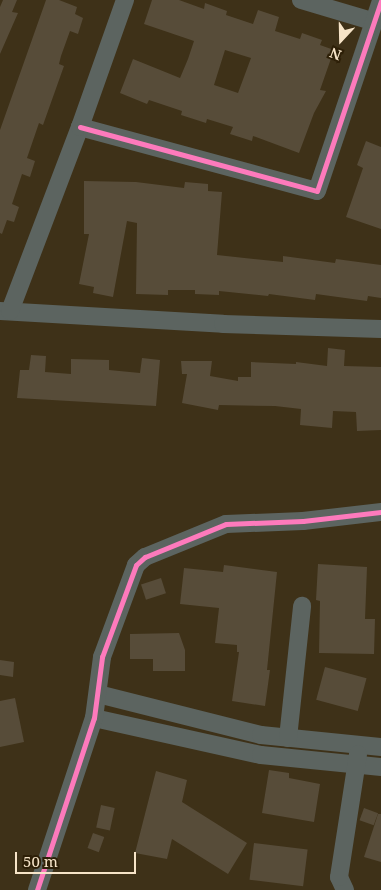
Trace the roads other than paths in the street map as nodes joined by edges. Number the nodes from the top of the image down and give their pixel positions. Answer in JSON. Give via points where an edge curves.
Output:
{"nodes":[{"id":1,"x":125,"y":0,"type":"edge"},
{"id":2,"x":301,"y":0,"type":"edge"},
{"id":3,"x":381,"y":1,"type":"edge"},
{"id":4,"x":375,"y":22,"type":"junction"},
{"id":5,"x":80,"y":127,"type":"junction"},
{"id":6,"x":5,"y":311,"type":"edge"},
{"id":7,"x":381,"y":330,"type":"edge"},
{"id":8,"x":381,"y":512,"type":"edge"},
{"id":9,"x":302,"y":606,"type":"dead end"},
{"id":10,"x":98,"y":694,"type":"junction"},
{"id":11,"x":94,"y":718,"type":"junction"},
{"id":12,"x":288,"y":738,"type":"junction"},
{"id":13,"x":359,"y":745,"type":"junction"},
{"id":14,"x":381,"y":747,"type":"edge"},
{"id":15,"x":357,"y":765,"type":"junction"},
{"id":16,"x":381,"y":767,"type":"edge"},
{"id":17,"x":37,"y":890,"type":"edge"},
{"id":18,"x":345,"y":890,"type":"edge"}],
"edges":[{"from":1,"to":5,"type":"street"},
{"from":2,"to":4,"type":"street"},
{"from":3,"to":4,"type":"street"},
{"from":4,"to":5,"type":"street","via":[[317,191]]},
{"from":5,"to":6,"type":"street"},
{"from":6,"to":7,"type":"street"},
{"from":8,"to":10,"type":"street","via":[[313,520],[226,524],[145,557],[136,565],[129,581],[102,657]]},
{"from":9,"to":12,"type":"street"},
{"from":10,"to":11,"type":"street"},
{"from":10,"to":12,"type":"street","via":[[261,735]]},
{"from":11,"to":15,"type":"street","via":[[261,755]]},
{"from":11,"to":17,"type":"street"},
{"from":12,"to":13,"type":"street"},
{"from":13,"to":14,"type":"street"},
{"from":13,"to":15,"type":"street"},
{"from":15,"to":16,"type":"street"},
{"from":15,"to":18,"type":"street","via":[[339,877]]}]}
